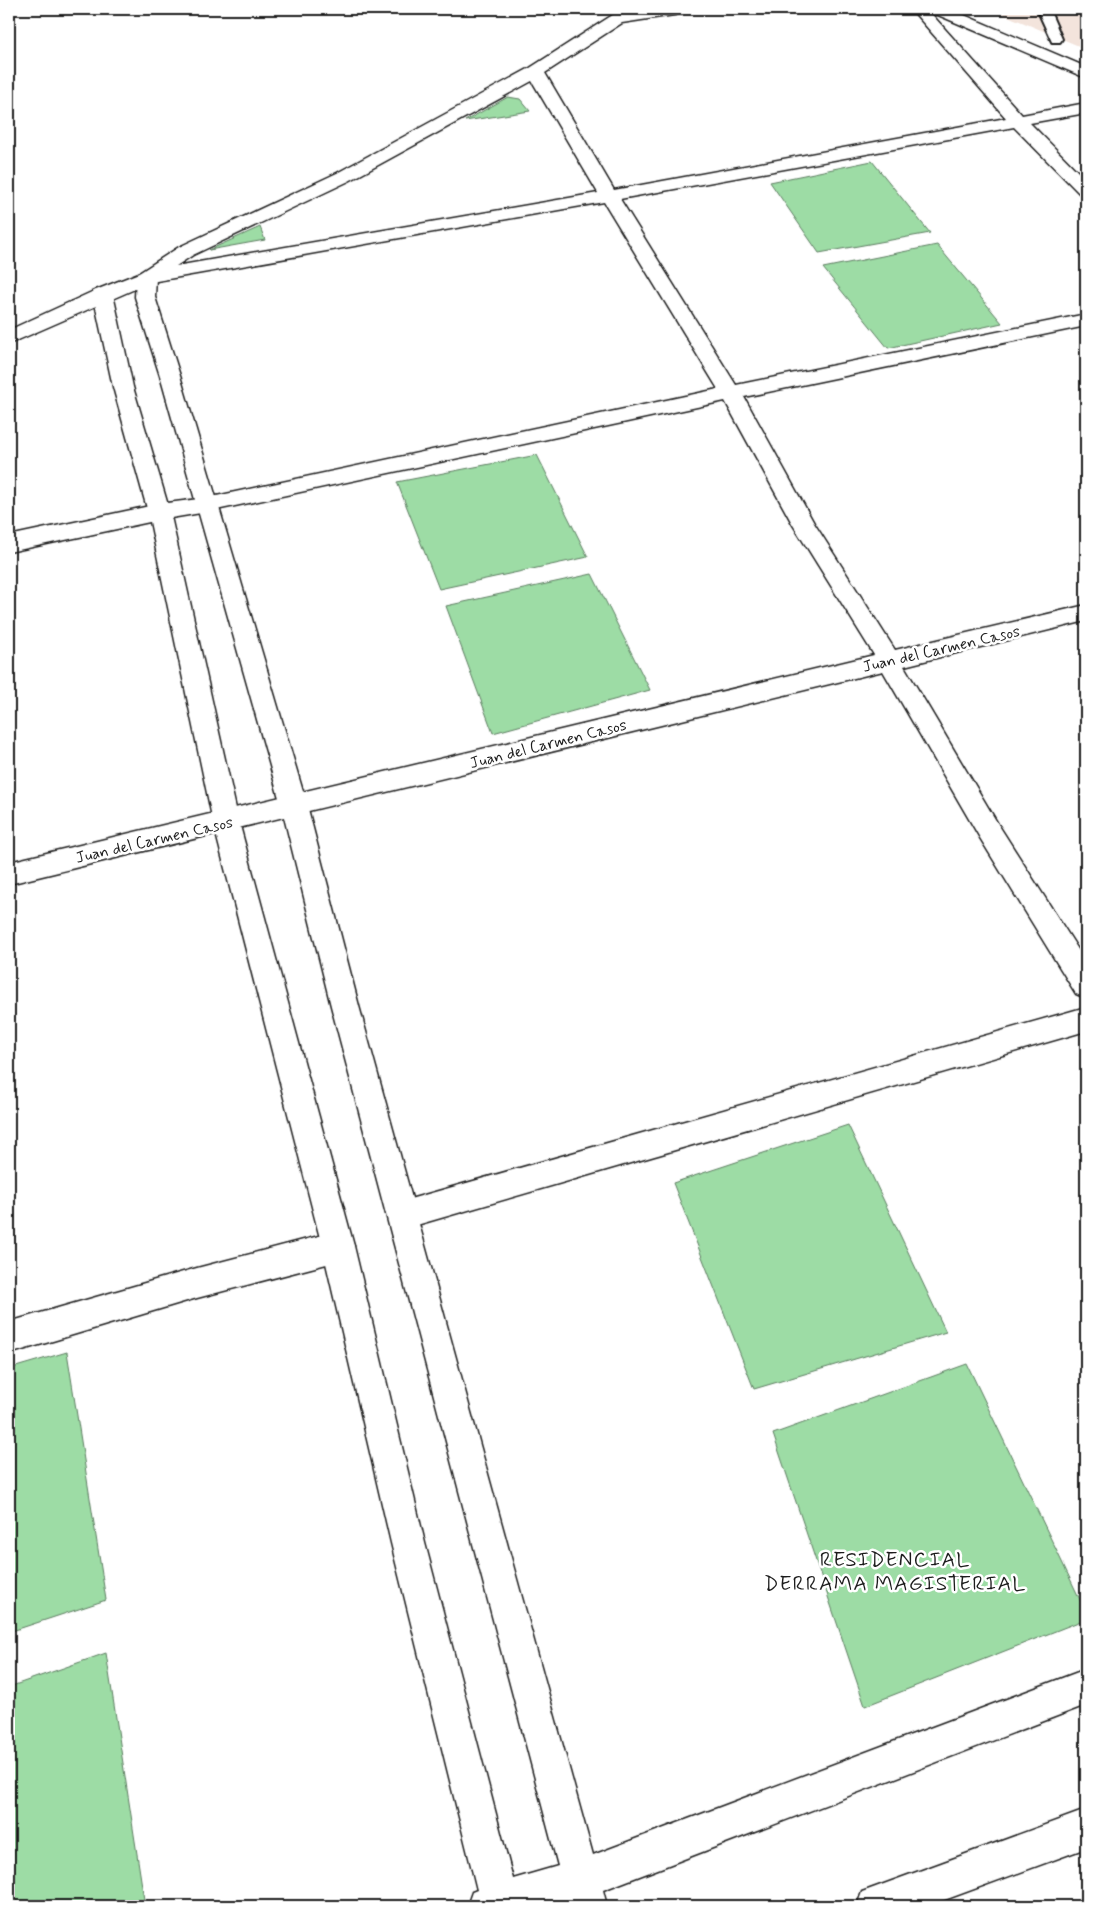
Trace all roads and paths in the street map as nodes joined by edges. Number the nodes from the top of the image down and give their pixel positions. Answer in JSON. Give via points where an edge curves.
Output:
{"nodes":[{"id":1,"x":632,"y":9,"type":"edge"},
{"id":2,"x":681,"y":9,"type":"edge"},
{"id":3,"x":919,"y":9,"type":"edge"},
{"id":4,"x":937,"y":9,"type":"edge"},
{"id":5,"x":1044,"y":9,"type":"edge"},
{"id":6,"x":615,"y":19,"type":"junction"},
{"id":7,"x":1056,"y":39,"type":"dead end"},
{"id":8,"x":536,"y":72,"type":"junction"},
{"id":9,"x":1086,"y":74,"type":"edge"},
{"id":10,"x":1086,"y":108,"type":"edge"},
{"id":11,"x":1018,"y":121,"type":"junction"},
{"id":12,"x":1086,"y":190,"type":"edge"},
{"id":13,"x":609,"y":196,"type":"junction"},
{"id":14,"x":146,"y":277,"type":"junction"},
{"id":15,"x":103,"y":294,"type":"junction"},
{"id":16,"x":1086,"y":320,"type":"edge"},
{"id":17,"x":9,"y":338,"type":"edge"},
{"id":18,"x":731,"y":393,"type":"junction"},
{"id":19,"x":207,"y":505,"type":"junction"},
{"id":20,"x":159,"y":512,"type":"junction"},
{"id":21,"x":9,"y":544,"type":"edge"},
{"id":22,"x":1086,"y":613,"type":"edge"},
{"id":23,"x":889,"y":660,"type":"junction"},
{"id":24,"x":294,"y":805,"type":"junction"},
{"id":25,"x":226,"y":822,"type":"junction"},
{"id":26,"x":9,"y":873,"type":"edge"},
{"id":27,"x":1086,"y":986,"type":"edge"},
{"id":28,"x":1086,"y":1019,"type":"edge"},
{"id":29,"x":403,"y":1215,"type":"junction"},
{"id":30,"x":338,"y":1246,"type":"junction"},
{"id":31,"x":9,"y":1338,"type":"edge"},
{"id":32,"x":1086,"y":1687,"type":"edge"},
{"id":33,"x":1086,"y":1829,"type":"edge"},
{"id":34,"x":584,"y":1892,"type":"edge"},
{"id":35,"x":495,"y":1904,"type":"edge"},
{"id":36,"x":876,"y":1906,"type":"edge"}],
"edges":[{"from":1,"to":6,"type":"street"},
{"from":2,"to":6,"type":"street"},
{"from":3,"to":11,"type":"street"},
{"from":4,"to":9,"type":"street"},
{"from":5,"to":7,"type":"lane"},
{"from":6,"to":8,"type":"street"},
{"from":8,"to":13,"type":"street"},
{"from":8,"to":14,"type":"street","via":[[343,177],[186,251]]},
{"from":10,"to":11,"type":"street"},
{"from":11,"to":12,"type":"street"},
{"from":11,"to":13,"type":"street"},
{"from":13,"to":14,"type":"street"},
{"from":13,"to":18,"type":"street"},
{"from":14,"to":15,"type":"street"},
{"from":14,"to":19,"type":"street","via":[[145,297]]},
{"from":15,"to":17,"type":"street"},
{"from":15,"to":20,"type":"street","via":[[123,388]]},
{"from":16,"to":18,"type":"street"},
{"from":18,"to":19,"type":"street"},
{"from":18,"to":23,"type":"street","via":[[804,525]]},
{"from":19,"to":20,"type":"street"},
{"from":19,"to":24,"type":"street"},
{"from":20,"to":21,"type":"street"},
{"from":20,"to":25,"type":"street"},
{"from":22,"to":23,"type":"street","name":"Juan del Carmen Casos"},
{"from":23,"to":24,"type":"street","name":"Juan del Carmen Casos"},
{"from":23,"to":27,"type":"street","via":[[989,831]]},
{"from":24,"to":25,"type":"street","name":"Juan del Carmen Casos"},
{"from":24,"to":29,"type":"street"},
{"from":25,"to":26,"type":"street","name":"Juan del Carmen Casos"},
{"from":25,"to":30,"type":"street"},
{"from":28,"to":29,"type":"street"},
{"from":29,"to":34,"type":"street"},
{"from":30,"to":31,"type":"street"},
{"from":30,"to":35,"type":"street"},
{"from":32,"to":34,"type":"street"},
{"from":33,"to":36,"type":"street"},
{"from":34,"to":35,"type":"street"}]}
